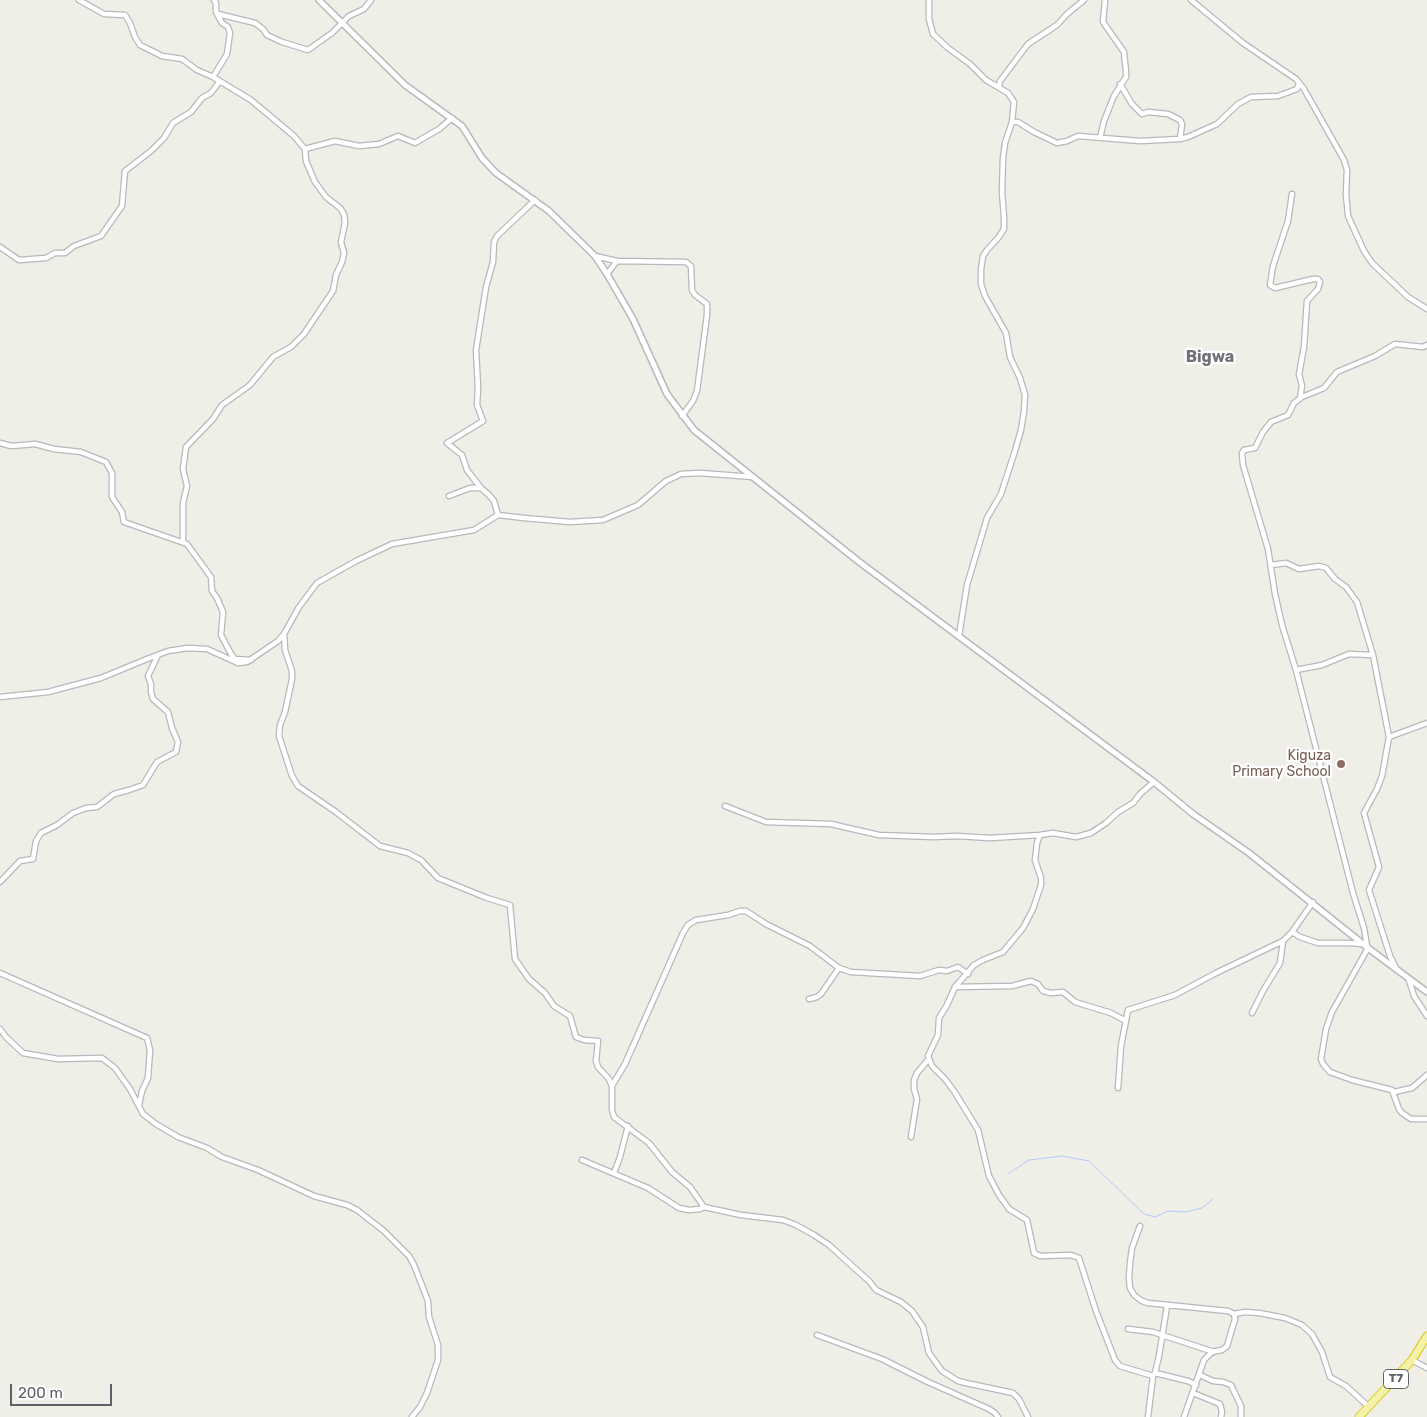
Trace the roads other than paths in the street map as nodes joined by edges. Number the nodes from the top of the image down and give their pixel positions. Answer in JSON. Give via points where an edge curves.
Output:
{"nodes":[{"id":1,"x":79,"y":0,"type":"edge"},
{"id":2,"x":214,"y":0,"type":"edge"},
{"id":3,"x":319,"y":0,"type":"edge"},
{"id":4,"x":371,"y":0,"type":"edge"},
{"id":5,"x":929,"y":0,"type":"edge"},
{"id":6,"x":1084,"y":0,"type":"edge"},
{"id":7,"x":1105,"y":0,"type":"edge"},
{"id":8,"x":1191,"y":0,"type":"edge"},
{"id":9,"x":218,"y":14,"type":"junction"},
{"id":10,"x":343,"y":23,"type":"junction"},
{"id":11,"x":213,"y":77,"type":"junction"},
{"id":12,"x":220,"y":81,"type":"junction"},
{"id":13,"x":1299,"y":83,"type":"junction"},
{"id":14,"x":1120,"y":84,"type":"junction"},
{"id":15,"x":999,"y":87,"type":"junction"},
{"id":16,"x":452,"y":118,"type":"junction"},
{"id":17,"x":1012,"y":122,"type":"junction"},
{"id":18,"x":1100,"y":138,"type":"junction"},
{"id":19,"x":1180,"y":139,"type":"junction"},
{"id":20,"x":305,"y":149,"type":"junction"},
{"id":21,"x":1292,"y":194,"type":"dead end"},
{"id":22,"x":535,"y":200,"type":"junction"},
{"id":23,"x":0,"y":247,"type":"edge"},
{"id":24,"x":595,"y":256,"type":"junction"},
{"id":25,"x":617,"y":260,"type":"junction"},
{"id":26,"x":607,"y":274,"type":"junction"},
{"id":27,"x":1427,"y":309,"type":"edge"},
{"id":28,"x":1427,"y":345,"type":"edge"},
{"id":29,"x":1300,"y":398,"type":"junction"},
{"id":30,"x":682,"y":416,"type":"junction"},
{"id":31,"x":0,"y":443,"type":"edge"},
{"id":32,"x":753,"y":477,"type":"junction"},
{"id":33,"x":480,"y":488,"type":"junction"},
{"id":34,"x":449,"y":496,"type":"dead end"},
{"id":35,"x":498,"y":515,"type":"junction"},
{"id":36,"x":183,"y":541,"type":"junction"},
{"id":37,"x":1271,"y":565,"type":"junction"},
{"id":38,"x":284,"y":634,"type":"junction"},
{"id":39,"x":959,"y":636,"type":"junction"},
{"id":40,"x":158,"y":655,"type":"junction"},
{"id":41,"x":1373,"y":655,"type":"junction"},
{"id":42,"x":251,"y":660,"type":"junction"},
{"id":43,"x":1296,"y":670,"type":"junction"},
{"id":44,"x":0,"y":697,"type":"edge"},
{"id":45,"x":1427,"y":723,"type":"edge"},
{"id":46,"x":1389,"y":737,"type":"junction"},
{"id":47,"x":1154,"y":782,"type":"junction"},
{"id":48,"x":725,"y":806,"type":"dead end"},
{"id":49,"x":1040,"y":835,"type":"junction"},
{"id":50,"x":0,"y":882,"type":"edge"},
{"id":51,"x":1313,"y":902,"type":"junction"},
{"id":52,"x":1292,"y":932,"type":"junction"},
{"id":53,"x":1283,"y":942,"type":"junction"},
{"id":54,"x":1366,"y":946,"type":"junction"},
{"id":55,"x":839,"y":968,"type":"junction"},
{"id":56,"x":1396,"y":968,"type":"junction"},
{"id":57,"x":0,"y":973,"type":"edge"},
{"id":58,"x":968,"y":974,"type":"junction"},
{"id":59,"x":1409,"y":980,"type":"junction"},
{"id":60,"x":955,"y":987,"type":"junction"},
{"id":61,"x":1427,"y":992,"type":"edge"},
{"id":62,"x":809,"y":999,"type":"dead end"},
{"id":63,"x":1252,"y":1012,"type":"dead end"},
{"id":64,"x":1427,"y":1016,"type":"edge"},
{"id":65,"x":1126,"y":1021,"type":"junction"},
{"id":66,"x":0,"y":1029,"type":"edge"},
{"id":67,"x":928,"y":1060,"type":"junction"},
{"id":68,"x":1427,"y":1075,"type":"edge"},
{"id":69,"x":612,"y":1086,"type":"junction"},
{"id":70,"x":1118,"y":1088,"type":"dead end"},
{"id":71,"x":1394,"y":1092,"type":"junction"},
{"id":72,"x":138,"y":1106,"type":"junction"},
{"id":73,"x":1427,"y":1119,"type":"edge"},
{"id":74,"x":628,"y":1126,"type":"junction"},
{"id":75,"x":910,"y":1137,"type":"dead end"},
{"id":76,"x":582,"y":1160,"type":"dead end"},
{"id":77,"x":614,"y":1173,"type":"junction"},
{"id":78,"x":704,"y":1206,"type":"junction"},
{"id":79,"x":1140,"y":1226,"type":"dead end"},
{"id":80,"x":1167,"y":1306,"type":"junction"},
{"id":81,"x":1234,"y":1314,"type":"junction"},
{"id":82,"x":1128,"y":1329,"type":"dead end"},
{"id":83,"x":817,"y":1334,"type":"dead end"},
{"id":84,"x":1162,"y":1336,"type":"junction"},
{"id":85,"x":1427,"y":1336,"type":"edge"},
{"id":86,"x":1214,"y":1352,"type":"junction"},
{"id":87,"x":1412,"y":1360,"type":"junction"},
{"id":88,"x":1427,"y":1368,"type":"edge"},
{"id":89,"x":1154,"y":1374,"type":"junction"},
{"id":90,"x":1200,"y":1374,"type":"junction"},
{"id":91,"x":1196,"y":1385,"type":"junction"},
{"id":92,"x":1193,"y":1393,"type":"junction"},
{"id":93,"x":1369,"y":1407,"type":"junction"},
{"id":94,"x":412,"y":1417,"type":"edge"},
{"id":95,"x":998,"y":1417,"type":"edge"},
{"id":96,"x":1028,"y":1417,"type":"edge"},
{"id":97,"x":1148,"y":1417,"type":"edge"},
{"id":98,"x":1184,"y":1417,"type":"edge"},
{"id":99,"x":1221,"y":1417,"type":"edge"},
{"id":100,"x":1241,"y":1417,"type":"edge"},
{"id":101,"x":1359,"y":1417,"type":"edge"}],
"edges":[{"from":1,"to":11,"type":"street","via":[[104,14],[125,15],[140,45],[162,56],[182,59]]},
{"from":2,"to":9,"type":"street"},
{"from":3,"to":10,"type":"street"},
{"from":4,"to":10,"type":"street","via":[[364,9]]},
{"from":5,"to":15,"type":"street","via":[[930,25],[934,34],[986,80]]},
{"from":6,"to":15,"type":"street","via":[[1057,26],[1028,44],[1000,81]]},
{"from":7,"to":14,"type":"street","via":[[1104,22],[1124,52],[1126,76]]},
{"from":8,"to":13,"type":"street"},
{"from":9,"to":10,"type":"street","via":[[255,22],[267,35],[308,50]]},
{"from":9,"to":11,"type":"street","via":[[230,33],[227,54]]},
{"from":10,"to":16,"type":"street","via":[[405,85]]},
{"from":11,"to":12,"type":"street"},
{"from":12,"to":20,"type":"street","via":[[251,100]]},
{"from":12,"to":23,"type":"street","via":[[191,112],[173,123],[152,151],[125,171],[122,206],[100,236],[65,253],[55,253],[46,258],[19,260]]},
{"from":13,"to":19,"type":"street","via":[[1297,89],[1278,96],[1251,97],[1238,104],[1217,124]]},
{"from":13,"to":27,"type":"street","via":[[1344,160],[1348,216],[1364,251],[1372,263],[1408,297]]},
{"from":14,"to":18,"type":"street"},
{"from":14,"to":19,"type":"street","via":[[1142,114],[1168,114],[1180,120]]},
{"from":15,"to":17,"type":"street","via":[[1014,102]]},
{"from":16,"to":20,"type":"street","via":[[415,143],[398,136],[379,144],[358,146],[330,141]]},
{"from":16,"to":22,"type":"street","via":[[464,128],[488,165]]},
{"from":17,"to":18,"type":"street","via":[[1018,122],[1055,142],[1063,143],[1078,136]]},
{"from":17,"to":39,"type":"street","via":[[1003,158],[1004,228],[983,256],[981,284],[1006,333],[1009,354],[1025,395],[1024,411],[1022,430],[1001,494],[987,518],[967,585]]},
{"from":18,"to":19,"type":"street","via":[[1140,142]]},
{"from":20,"to":36,"type":"street","via":[[306,161],[315,182],[344,214],[340,244],[343,261],[333,290],[304,334],[291,347],[273,357],[250,385],[222,405],[186,447]]},
{"from":21,"to":29,"type":"street","via":[[1270,285],[1275,288],[1306,280],[1318,279],[1320,282],[1307,301],[1299,374]]},
{"from":22,"to":24,"type":"street"},
{"from":22,"to":33,"type":"street","via":[[494,242],[476,346],[477,405],[483,421],[447,443],[463,456],[466,468]]},
{"from":24,"to":25,"type":"street"},
{"from":24,"to":26,"type":"street"},
{"from":25,"to":26,"type":"street"},
{"from":25,"to":30,"type":"street","via":[[686,262],[691,266],[692,290],[707,304],[697,391]]},
{"from":26,"to":30,"type":"street","via":[[640,334],[666,394]]},
{"from":28,"to":29,"type":"street","via":[[1395,344],[1337,372],[1324,388]]},
{"from":29,"to":37,"type":"street","via":[[1288,415],[1270,423],[1255,448],[1242,453]]},
{"from":30,"to":32,"type":"street","via":[[694,430]]},
{"from":31,"to":36,"type":"street","via":[[11,446],[35,444],[81,452],[106,462],[112,472],[112,497],[122,512],[125,524]]},
{"from":32,"to":35,"type":"street","via":[[681,474],[666,481],[638,505],[603,520],[570,522]]},
{"from":32,"to":39,"type":"street"},
{"from":33,"to":34,"type":"street"},
{"from":33,"to":35,"type":"street","via":[[492,498]]},
{"from":35,"to":38,"type":"street","via":[[474,530],[385,546],[334,572],[311,590]]},
{"from":36,"to":42,"type":"street","via":[[211,576],[212,591],[223,612],[221,635],[231,654],[235,659]]},
{"from":37,"to":41,"type":"street","via":[[1286,563],[1299,569],[1326,568],[1357,602]]},
{"from":37,"to":43,"type":"street","via":[[1275,594]]},
{"from":38,"to":42,"type":"street"},
{"from":38,"to":69,"type":"street","via":[[292,679],[278,732],[296,784],[380,846],[408,852],[438,878],[510,905],[515,959],[554,1006],[570,1016],[576,1037],[598,1041],[597,1064]]},
{"from":39,"to":47,"type":"street"},
{"from":40,"to":42,"type":"street","via":[[194,648],[217,652],[238,663]]},
{"from":40,"to":44,"type":"street","via":[[101,678],[48,692]]},
{"from":40,"to":50,"type":"street","via":[[148,676],[153,699],[168,712],[178,742],[176,752],[157,762],[143,785],[114,794],[97,807],[73,813],[41,833],[33,859],[20,861]]},
{"from":41,"to":43,"type":"street","via":[[1348,654],[1322,665]]},
{"from":41,"to":46,"type":"street"},
{"from":43,"to":54,"type":"street"},
{"from":45,"to":46,"type":"street"},
{"from":46,"to":56,"type":"street","via":[[1382,776],[1364,813],[1379,867],[1369,890]]},
{"from":47,"to":49,"type":"street","via":[[1133,803],[1090,833],[1076,837],[1052,833]]},
{"from":47,"to":51,"type":"street"},
{"from":48,"to":49,"type":"street","via":[[766,822],[831,824],[879,835],[990,838]]},
{"from":49,"to":58,"type":"street","via":[[1036,860],[1041,885],[1033,909],[1023,928],[1003,952],[974,965]]},
{"from":51,"to":52,"type":"street"},
{"from":51,"to":54,"type":"street"},
{"from":52,"to":53,"type":"street"},
{"from":52,"to":54,"type":"street","via":[[1318,943]]},
{"from":53,"to":63,"type":"street","via":[[1280,963]]},
{"from":53,"to":65,"type":"street","via":[[1175,994],[1131,1008]]},
{"from":54,"to":56,"type":"street"},
{"from":54,"to":71,"type":"street","via":[[1335,1006],[1326,1029],[1321,1059],[1330,1072]]},
{"from":55,"to":58,"type":"street","via":[[862,974],[920,976],[958,967]]},
{"from":55,"to":62,"type":"street","via":[[821,994]]},
{"from":55,"to":69,"type":"street","via":[[810,946],[746,911],[691,922]]},
{"from":56,"to":59,"type":"street"},
{"from":57,"to":72,"type":"street","via":[[147,1038],[150,1050],[148,1078]]},
{"from":58,"to":60,"type":"street"},
{"from":59,"to":61,"type":"street"},
{"from":59,"to":64,"type":"street","via":[[1414,996]]},
{"from":60,"to":65,"type":"street","via":[[1012,986],[1031,981],[1044,991],[1063,992],[1075,1002]]},
{"from":60,"to":67,"type":"street","via":[[939,1018],[939,1032]]},
{"from":65,"to":70,"type":"street"},
{"from":66,"to":72,"type":"street","via":[[23,1053],[58,1060],[102,1058],[115,1068]]},
{"from":67,"to":75,"type":"street","via":[[914,1080],[917,1099]]},
{"from":67,"to":89,"type":"street","via":[[950,1085],[978,1130],[989,1176],[1009,1209],[1027,1220],[1034,1253],[1079,1258],[1117,1364]]},
{"from":68,"to":71,"type":"street","via":[[1412,1088]]},
{"from":69,"to":74,"type":"street","via":[[612,1114]]},
{"from":71,"to":73,"type":"street","via":[[1402,1113],[1411,1119]]},
{"from":72,"to":94,"type":"street","via":[[152,1121],[222,1158],[357,1210],[409,1256],[428,1301],[438,1354],[423,1402]]},
{"from":74,"to":77,"type":"street"},
{"from":74,"to":78,"type":"street","via":[[690,1187]]},
{"from":76,"to":77,"type":"street"},
{"from":77,"to":78,"type":"street","via":[[648,1188],[680,1208],[689,1210]]},
{"from":78,"to":96,"type":"street","via":[[783,1220],[814,1235],[876,1290],[909,1308],[923,1327],[928,1350],[942,1372],[958,1381],[1013,1393]]},
{"from":79,"to":80,"type":"street","via":[[1132,1248],[1130,1288],[1142,1301]]},
{"from":80,"to":81,"type":"street"},
{"from":80,"to":84,"type":"street"},
{"from":81,"to":86,"type":"street","via":[[1227,1346]]},
{"from":81,"to":93,"type":"street","via":[[1259,1313],[1302,1325],[1312,1334],[1322,1352],[1330,1377],[1346,1386]]},
{"from":82,"to":84,"type":"street"},
{"from":83,"to":95,"type":"street","via":[[989,1409]]},
{"from":84,"to":86,"type":"street"},
{"from":84,"to":89,"type":"street"},
{"from":85,"to":87,"type":"highway","number":"T7"},
{"from":86,"to":90,"type":"street","via":[[1204,1360]]},
{"from":87,"to":88,"type":"street"},
{"from":87,"to":93,"type":"highway","number":"T7"},
{"from":89,"to":91,"type":"street"},
{"from":89,"to":97,"type":"street"},
{"from":90,"to":91,"type":"street"},
{"from":90,"to":100,"type":"street","via":[[1231,1385],[1241,1406]]},
{"from":91,"to":92,"type":"street"},
{"from":92,"to":98,"type":"street"},
{"from":92,"to":99,"type":"street","via":[[1220,1404]]},
{"from":93,"to":101,"type":"highway","number":"T7"}]}
